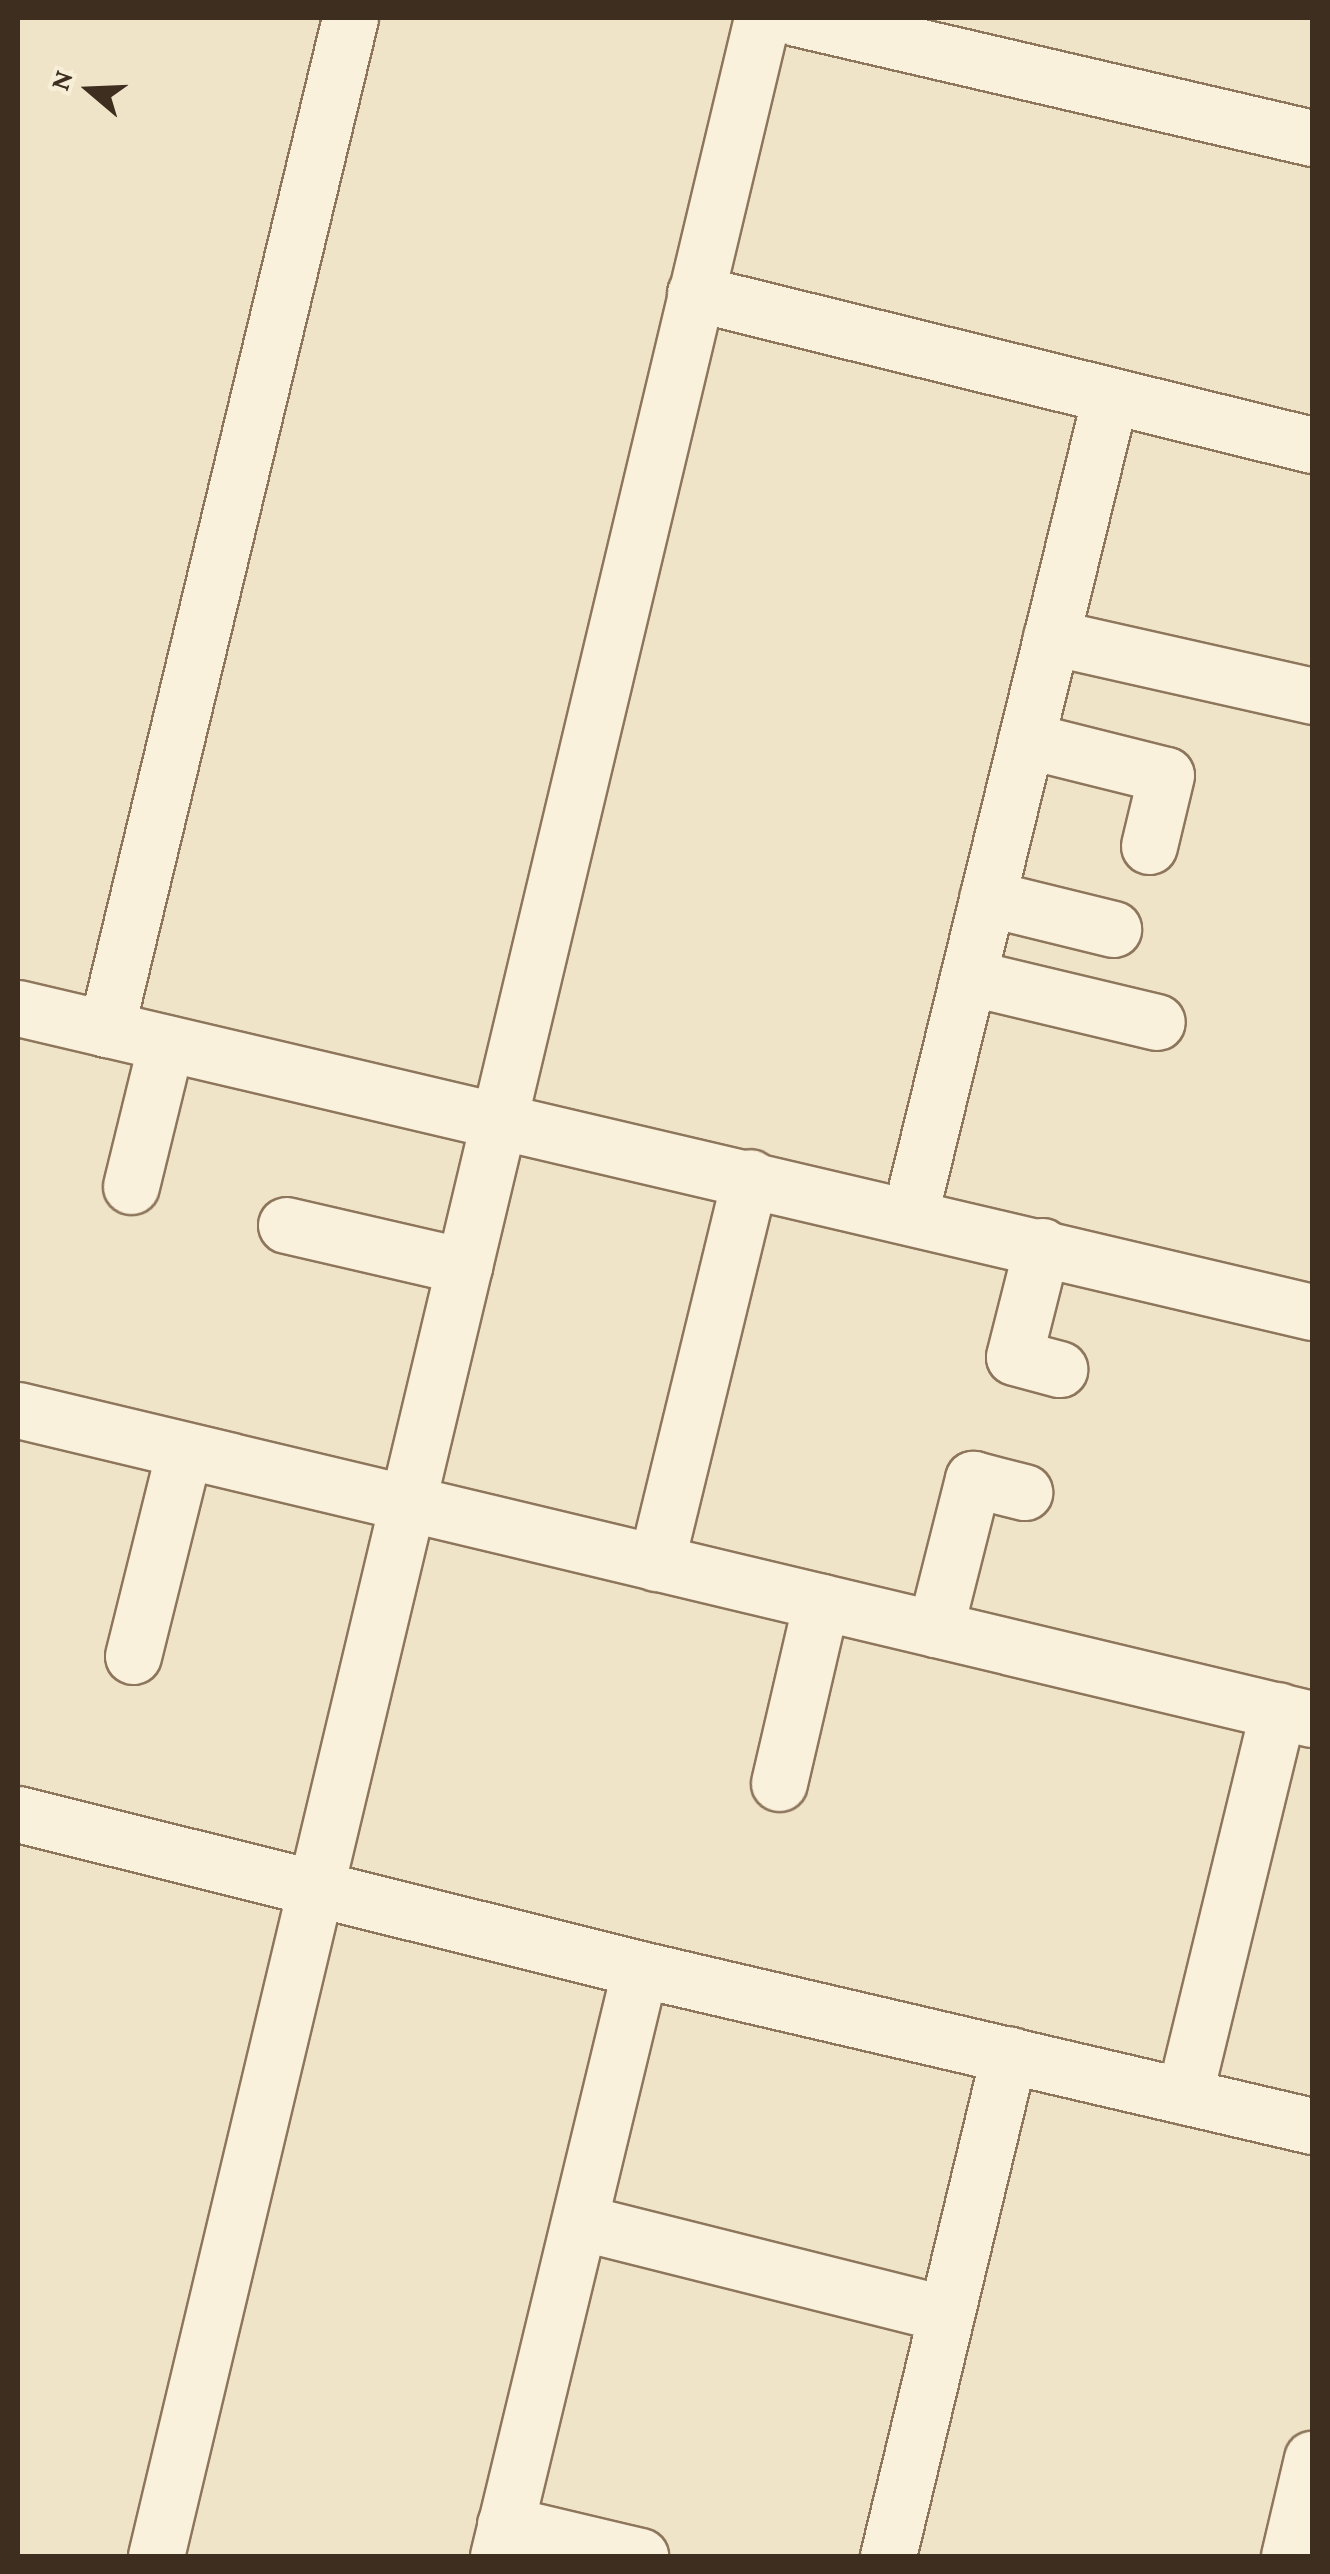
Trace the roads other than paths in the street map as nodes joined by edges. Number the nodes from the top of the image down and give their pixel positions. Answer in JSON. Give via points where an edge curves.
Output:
{"nodes":[{"id":1,"x":350,"y":18,"type":"edge"},
{"id":2,"x":762,"y":18,"type":"edge"},
{"id":3,"x":796,"y":18,"type":"edge"},
{"id":4,"x":1312,"y":138,"type":"edge"},
{"id":5,"x":696,"y":293,"type":"junction"},
{"id":6,"x":1110,"y":397,"type":"junction"},
{"id":7,"x":1312,"y":445,"type":"edge"},
{"id":8,"x":1051,"y":637,"type":"junction"},
{"id":9,"x":1312,"y":696,"type":"edge"},
{"id":10,"x":1026,"y":740,"type":"junction"},
{"id":11,"x":1149,"y":846,"type":"dead end"},
{"id":12,"x":987,"y":898,"type":"junction"},
{"id":13,"x":1113,"y":929,"type":"dead end"},
{"id":14,"x":968,"y":977,"type":"junction"},
{"id":15,"x":18,"y":1008,"type":"edge"},
{"id":16,"x":1158,"y":1022,"type":"dead end"},
{"id":17,"x":106,"y":1029,"type":"junction"},
{"id":18,"x":166,"y":1043,"type":"junction"},
{"id":19,"x":498,"y":1120,"type":"junction"},
{"id":20,"x":750,"y":1177,"type":"junction"},
{"id":21,"x":131,"y":1186,"type":"dead end"},
{"id":22,"x":910,"y":1214,"type":"junction"},
{"id":23,"x":286,"y":1224,"type":"dead end"},
{"id":24,"x":1042,"y":1246,"type":"junction"},
{"id":25,"x":464,"y":1266,"type":"junction"},
{"id":26,"x":1312,"y":1312,"type":"edge"},
{"id":27,"x":1058,"y":1369,"type":"dead end"},
{"id":28,"x":18,"y":1410,"type":"edge"},
{"id":29,"x":184,"y":1450,"type":"junction"},
{"id":30,"x":1024,"y":1492,"type":"dead end"},
{"id":31,"x":409,"y":1505,"type":"junction"},
{"id":32,"x":656,"y":1563,"type":"junction"},
{"id":33,"x":821,"y":1602,"type":"junction"},
{"id":34,"x":935,"y":1629,"type":"junction"},
{"id":35,"x":133,"y":1656,"type":"dead end"},
{"id":36,"x":1296,"y":1714,"type":"edge"},
{"id":37,"x":779,"y":1783,"type":"dead end"},
{"id":38,"x":18,"y":1814,"type":"edge"},
{"id":39,"x":316,"y":1888,"type":"junction"},
{"id":40,"x":640,"y":1969,"type":"junction"},
{"id":41,"x":1009,"y":2054,"type":"junction"},
{"id":42,"x":1184,"y":2096,"type":"junction"},
{"id":43,"x":1312,"y":2126,"type":"edge"},
{"id":44,"x":580,"y":2222,"type":"junction"},
{"id":45,"x":946,"y":2314,"type":"junction"},
{"id":46,"x":1312,"y":2459,"type":"edge"},
{"id":47,"x":501,"y":2540,"type":"edge"},
{"id":48,"x":156,"y":2556,"type":"edge"},
{"id":49,"x":640,"y":2556,"type":"edge"},
{"id":50,"x":888,"y":2556,"type":"edge"},
{"id":51,"x":1289,"y":2556,"type":"edge"}],
"edges":[{"from":1,"to":17,"type":"street"},
{"from":2,"to":5,"type":"street"},
{"from":3,"to":4,"type":"street"},
{"from":5,"to":6,"type":"street"},
{"from":5,"to":19,"type":"street"},
{"from":6,"to":7,"type":"street"},
{"from":6,"to":8,"type":"street"},
{"from":8,"to":9,"type":"street"},
{"from":8,"to":10,"type":"street"},
{"from":10,"to":11,"type":"street","via":[[1166,774]]},
{"from":10,"to":12,"type":"street"},
{"from":12,"to":13,"type":"street"},
{"from":12,"to":14,"type":"street"},
{"from":14,"to":16,"type":"street"},
{"from":14,"to":22,"type":"street"},
{"from":15,"to":17,"type":"street"},
{"from":17,"to":18,"type":"street"},
{"from":18,"to":19,"type":"street"},
{"from":18,"to":21,"type":"street"},
{"from":19,"to":20,"type":"street"},
{"from":19,"to":25,"type":"street"},
{"from":20,"to":22,"type":"street"},
{"from":20,"to":32,"type":"street"},
{"from":22,"to":24,"type":"street"},
{"from":23,"to":25,"type":"street"},
{"from":24,"to":26,"type":"street"},
{"from":24,"to":27,"type":"street","via":[[1014,1357]]},
{"from":25,"to":31,"type":"street"},
{"from":28,"to":29,"type":"street"},
{"from":29,"to":31,"type":"street"},
{"from":29,"to":35,"type":"street"},
{"from":30,"to":34,"type":"street","via":[[973,1479]]},
{"from":31,"to":32,"type":"street"},
{"from":31,"to":39,"type":"street"},
{"from":32,"to":33,"type":"street"},
{"from":33,"to":34,"type":"street"},
{"from":33,"to":37,"type":"street"},
{"from":34,"to":36,"type":"street"},
{"from":36,"to":42,"type":"street"},
{"from":38,"to":39,"type":"street"},
{"from":39,"to":40,"type":"street"},
{"from":39,"to":48,"type":"street"},
{"from":40,"to":41,"type":"street"},
{"from":40,"to":44,"type":"street"},
{"from":41,"to":42,"type":"street"},
{"from":41,"to":45,"type":"street"},
{"from":42,"to":43,"type":"street"},
{"from":44,"to":45,"type":"street"},
{"from":44,"to":47,"type":"street"},
{"from":45,"to":50,"type":"street"},
{"from":46,"to":51,"type":"street"},
{"from":47,"to":49,"type":"street"}]}
